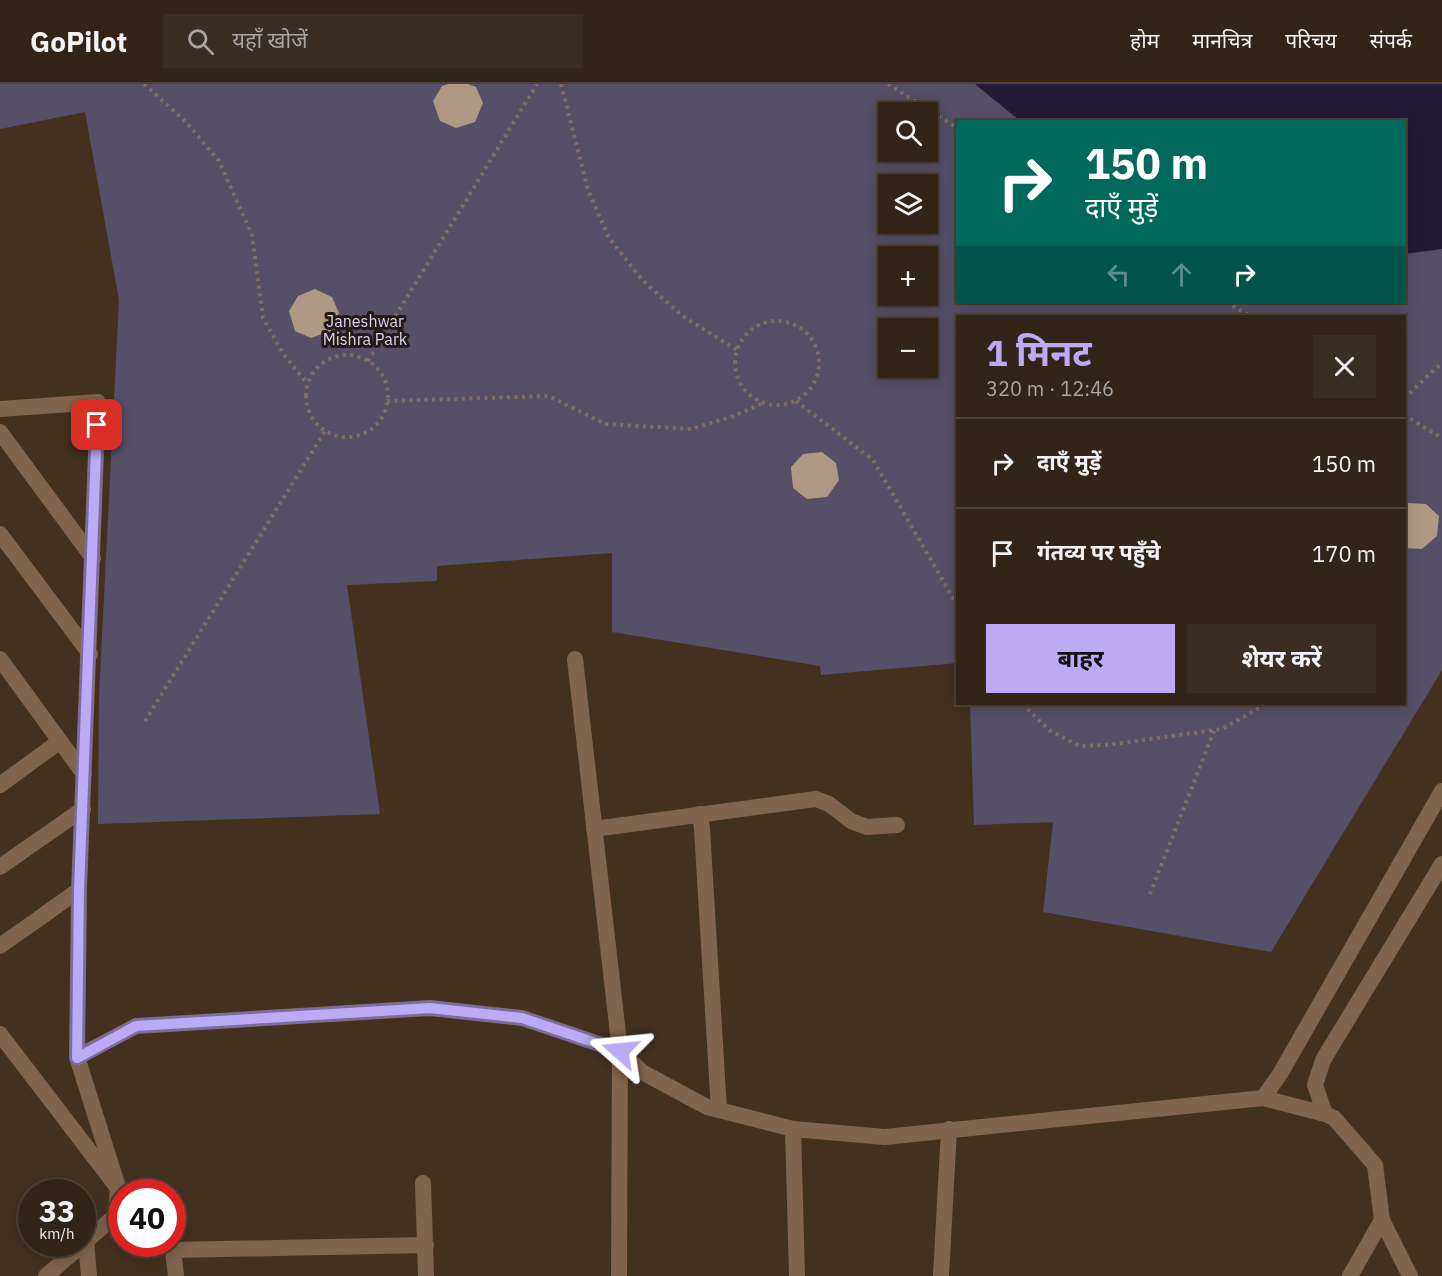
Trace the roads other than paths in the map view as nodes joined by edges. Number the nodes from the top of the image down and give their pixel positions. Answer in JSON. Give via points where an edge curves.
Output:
{"nodes":[{"id":1,"x":0,"y":409,"type":"edge"},
{"id":2,"x":0,"y":432,"type":"edge"},
{"id":3,"x":0,"y":534,"type":"edge"},
{"id":4,"x":93,"y":558,"type":"junction"},
{"id":5,"x":90,"y":654,"type":"junction"},
{"id":6,"x":0,"y":659,"type":"edge"},
{"id":7,"x":575,"y":659,"type":"dead end"},
{"id":8,"x":60,"y":741,"type":"junction"},
{"id":9,"x":84,"y":774,"type":"junction"},
{"id":10,"x":1,"y":781,"type":"edge"},
{"id":11,"x":1442,"y":791,"type":"edge"},
{"id":12,"x":83,"y":809,"type":"junction"},
{"id":13,"x":700,"y":814,"type":"junction"},
{"id":14,"x":897,"y":825,"type":"dead end"},
{"id":15,"x":594,"y":829,"type":"junction"},
{"id":16,"x":1442,"y":864,"type":"edge"},
{"id":17,"x":0,"y":867,"type":"edge"},
{"id":18,"x":79,"y":890,"type":"junction"},
{"id":19,"x":0,"y":946,"type":"edge"},
{"id":20,"x":0,"y":1034,"type":"edge"},
{"id":21,"x":620,"y":1051,"type":"junction"},
{"id":22,"x":77,"y":1058,"type":"junction"},
{"id":23,"x":1263,"y":1098,"type":"junction"},
{"id":24,"x":719,"y":1110,"type":"junction"},
{"id":25,"x":1325,"y":1114,"type":"junction"},
{"id":26,"x":793,"y":1129,"type":"junction"},
{"id":27,"x":949,"y":1129,"type":"junction"},
{"id":28,"x":112,"y":1179,"type":"edge"},
{"id":29,"x":115,"y":1179,"type":"edge"},
{"id":30,"x":423,"y":1183,"type":"dead end"},
{"id":31,"x":1382,"y":1220,"type":"junction"},
{"id":32,"x":108,"y":1224,"type":"edge"},
{"id":33,"x":96,"y":1234,"type":"edge"},
{"id":34,"x":426,"y":1245,"type":"junction"},
{"id":35,"x":186,"y":1247,"type":"edge"},
{"id":36,"x":68,"y":1257,"type":"edge"},
{"id":37,"x":87,"y":1257,"type":"edge"},
{"id":38,"x":173,"y":1257,"type":"edge"},
{"id":39,"x":46,"y":1276,"type":"edge"},
{"id":40,"x":89,"y":1276,"type":"edge"},
{"id":41,"x":176,"y":1276,"type":"edge"},
{"id":42,"x":426,"y":1276,"type":"edge"},
{"id":43,"x":619,"y":1276,"type":"edge"},
{"id":44,"x":797,"y":1276,"type":"edge"},
{"id":45,"x":941,"y":1276,"type":"edge"},
{"id":46,"x":1350,"y":1276,"type":"edge"},
{"id":47,"x":1410,"y":1276,"type":"edge"}],
"edges":[{"from":1,"to":4,"type":"street","via":[[98,402]]},
{"from":2,"to":4,"type":"street"},
{"from":3,"to":5,"type":"street"},
{"from":4,"to":5,"type":"street"},
{"from":5,"to":9,"type":"street"},
{"from":6,"to":8,"type":"street"},
{"from":7,"to":15,"type":"street"},
{"from":8,"to":9,"type":"street"},
{"from":8,"to":10,"type":"street"},
{"from":9,"to":12,"type":"street"},
{"from":11,"to":23,"type":"street"},
{"from":12,"to":17,"type":"street"},
{"from":12,"to":18,"type":"street"},
{"from":13,"to":14,"type":"street","via":[[816,799],[867,827]]},
{"from":13,"to":15,"type":"street"},
{"from":13,"to":24,"type":"street"},
{"from":15,"to":21,"type":"street"},
{"from":16,"to":25,"type":"street","via":[[1323,1060],[1315,1085]]},
{"from":18,"to":19,"type":"street"},
{"from":18,"to":22,"type":"street"},
{"from":20,"to":28,"type":"street"},
{"from":21,"to":22,"type":"street","via":[[522,1018],[430,1008],[136,1026]]},
{"from":21,"to":24,"type":"street","via":[[642,1072]]},
{"from":21,"to":43,"type":"street"},
{"from":22,"to":29,"type":"street"},
{"from":23,"to":25,"type":"street"},
{"from":23,"to":27,"type":"street"},
{"from":24,"to":26,"type":"street"},
{"from":25,"to":31,"type":"street","via":[[1334,1118],[1375,1166]]},
{"from":26,"to":27,"type":"street","via":[[885,1137]]},
{"from":26,"to":44,"type":"street"},
{"from":27,"to":45,"type":"street"},
{"from":30,"to":34,"type":"street"},
{"from":31,"to":46,"type":"street"},
{"from":31,"to":47,"type":"street"},
{"from":32,"to":33,"type":"street"},
{"from":34,"to":35,"type":"street"},
{"from":34,"to":42,"type":"street"},
{"from":36,"to":39,"type":"street"},
{"from":37,"to":40,"type":"street"},
{"from":38,"to":41,"type":"street"}]}
